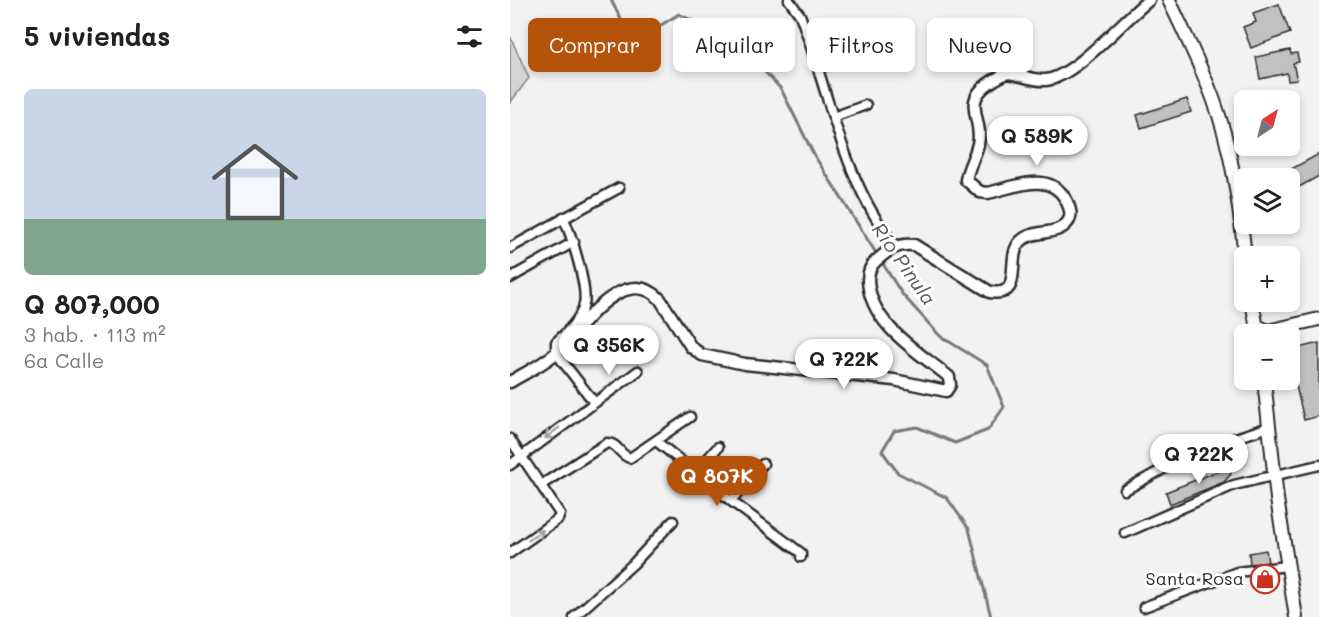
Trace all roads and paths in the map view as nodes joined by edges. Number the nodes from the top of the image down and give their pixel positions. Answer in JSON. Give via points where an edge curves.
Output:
{"nodes":[{"id":1,"x":789,"y":0,"type":"edge"},
{"id":2,"x":1149,"y":0,"type":"edge"},
{"id":3,"x":1169,"y":0,"type":"edge"},
{"id":4,"x":807,"y":36,"type":"edge"},
{"id":5,"x":819,"y":72,"type":"edge"},
{"id":6,"x":866,"y":105,"type":"dead end"},
{"id":7,"x":833,"y":117,"type":"junction"},
{"id":8,"x":619,"y":188,"type":"dead end"},
{"id":9,"x":563,"y":217,"type":"junction"},
{"id":10,"x":574,"y":242,"type":"junction"},
{"id":11,"x":1244,"y":246,"type":"edge"},
{"id":12,"x":510,"y":248,"type":"edge"},
{"id":13,"x":892,"y":248,"type":"junction"},
{"id":14,"x":510,"y":278,"type":"edge"},
{"id":15,"x":1319,"y":319,"type":"edge"},
{"id":16,"x":1298,"y":324,"type":"edge"},
{"id":17,"x":1319,"y":326,"type":"edge"},
{"id":18,"x":1300,"y":330,"type":"edge"},
{"id":19,"x":556,"y":353,"type":"junction"},
{"id":20,"x":638,"y":371,"type":"dead end"},
{"id":21,"x":510,"y":382,"type":"edge"},
{"id":22,"x":1265,"y":390,"type":"edge"},
{"id":23,"x":594,"y":402,"type":"junction"},
{"id":24,"x":690,"y":417,"type":"dead end"},
{"id":25,"x":1269,"y":427,"type":"junction"},
{"id":26,"x":510,"y":439,"type":"edge"},
{"id":27,"x":656,"y":441,"type":"junction"},
{"id":28,"x":718,"y":447,"type":"dead end"},
{"id":29,"x":522,"y":457,"type":"junction"},
{"id":30,"x":763,"y":464,"type":"dead end"},
{"id":31,"x":510,"y":465,"type":"edge"},
{"id":32,"x":1319,"y":465,"type":"edge"},
{"id":33,"x":695,"y":473,"type":"junction"},
{"id":34,"x":1275,"y":476,"type":"junction"},
{"id":35,"x":542,"y":485,"type":"junction"},
{"id":36,"x":1125,"y":490,"type":"dead end"},
{"id":37,"x":731,"y":501,"type":"junction"},
{"id":38,"x":673,"y":521,"type":"dead end"},
{"id":39,"x":1125,"y":533,"type":"dead end"},
{"id":40,"x":510,"y":553,"type":"edge"},
{"id":41,"x":801,"y":557,"type":"dead end"},
{"id":42,"x":1287,"y":566,"type":"junction"},
{"id":43,"x":1144,"y":607,"type":"dead end"},
{"id":44,"x":574,"y":617,"type":"edge"},
{"id":45,"x":1296,"y":617,"type":"edge"}],
"edges":[{"from":1,"to":4,"type":"street","via":[[800,15]]},
{"from":2,"to":13,"type":"street","via":[[1057,77],[1043,80],[1003,74],[984,86],[975,98],[979,144],[966,180],[980,192],[988,193],[1036,182],[1049,183],[1060,191],[1071,212],[1062,228],[1032,234],[1018,244],[1008,289],[990,292],[914,245]]},
{"from":3,"to":11,"type":"main road","via":[[1213,98],[1238,197]]},
{"from":5,"to":7,"type":"street"},
{"from":6,"to":7,"type":"street"},
{"from":7,"to":13,"type":"street","via":[[869,208]]},
{"from":8,"to":9,"type":"street"},
{"from":9,"to":10,"type":"street"},
{"from":9,"to":12,"type":"street"},
{"from":10,"to":14,"type":"street"},
{"from":10,"to":19,"type":"street","via":[[585,301],[581,314],[556,342]]},
{"from":13,"to":19,"type":"street","via":[[872,264],[868,275],[875,309],[892,329],[949,377],[951,385],[946,391],[894,380],[746,364],[702,355],[691,347],[660,299],[645,289],[627,290],[591,313]]},
{"from":15,"to":16,"type":"main road"},
{"from":17,"to":18,"type":"main road"},
{"from":19,"to":21,"type":"street"},
{"from":19,"to":23,"type":"street"},
{"from":20,"to":23,"type":"street"},
{"from":22,"to":25,"type":"main road"},
{"from":23,"to":29,"type":"street","one_way":true},
{"from":24,"to":27,"type":"street"},
{"from":25,"to":34,"type":"main road"},
{"from":25,"to":36,"type":"street","via":[[1196,451]]},
{"from":26,"to":29,"type":"street"},
{"from":27,"to":33,"type":"street"},
{"from":27,"to":35,"type":"street","via":[[630,458],[616,445],[607,443]]},
{"from":28,"to":33,"type":"street"},
{"from":29,"to":31,"type":"street"},
{"from":29,"to":35,"type":"street"},
{"from":30,"to":37,"type":"street"},
{"from":32,"to":34,"type":"street"},
{"from":33,"to":37,"type":"street"},
{"from":34,"to":39,"type":"street","via":[[1234,485]]},
{"from":34,"to":42,"type":"main road"},
{"from":40,"to":35,"type":"street","one_way":true,"via":[[560,515]]},
{"from":37,"to":41,"type":"street","via":[[801,553]]},
{"from":38,"to":44,"type":"street","via":[[633,564]]},
{"from":42,"to":43,"type":"street","via":[[1237,572]]},
{"from":42,"to":45,"type":"main road"}]}
